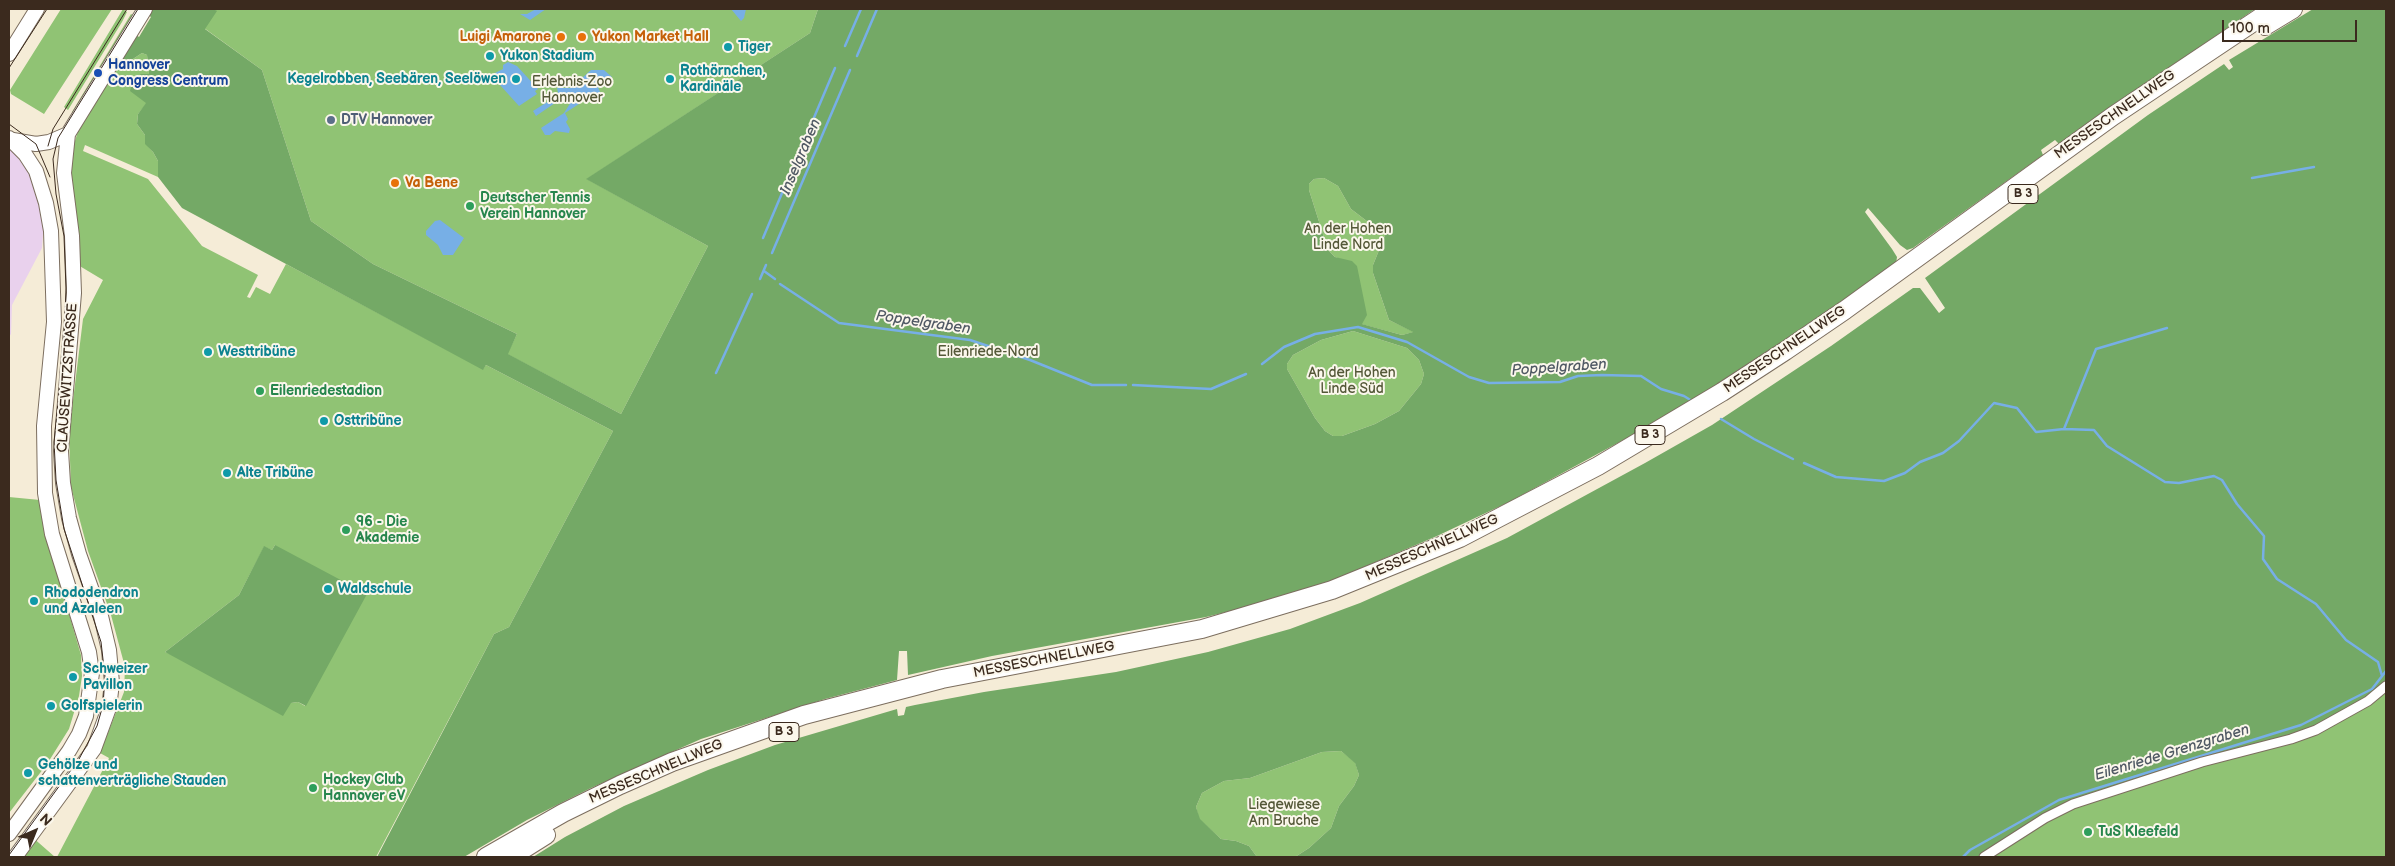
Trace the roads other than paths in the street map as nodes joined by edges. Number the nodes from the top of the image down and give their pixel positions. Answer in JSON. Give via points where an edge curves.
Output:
{"nodes":[{"id":1,"x":37,"y":9,"type":"edge"},
{"id":2,"x":145,"y":9,"type":"edge"},
{"id":3,"x":2273,"y":9,"type":"edge"},
{"id":4,"x":2293,"y":9,"type":"edge"},
{"id":5,"x":9,"y":54,"type":"edge"},
{"id":6,"x":68,"y":134,"type":"junction"},
{"id":7,"x":9,"y":138,"type":"edge"},
{"id":8,"x":2386,"y":686,"type":"edge"},
{"id":9,"x":9,"y":834,"type":"edge"},
{"id":10,"x":15,"y":857,"type":"edge"},
{"id":11,"x":486,"y":857,"type":"edge"},
{"id":12,"x":510,"y":857,"type":"edge"},
{"id":13,"x":1984,"y":857,"type":"edge"}],
"edges":[{"from":1,"to":5,"type":"street"},
{"from":2,"to":6,"type":"street"},
{"from":3,"to":11,"type":"highway","name":"MESSESCHNELLWEG","number":"B 3","via":[[2113,116],[1786,352],[1606,461],[1460,538],[1332,590],[1202,629],[942,679],[804,715],[690,755],[620,785]]},
{"from":4,"to":12,"type":"highway","name":"MESSESCHNELLWEG","number":"B 3","via":[[2120,123],[1852,319],[1792,359],[1697,420],[1603,474],[1466,545],[1335,599],[1206,639],[945,688],[806,725],[732,750],[625,794],[568,822]]},
{"from":6,"to":7,"type":"street","via":[[36,144]]},
{"from":6,"to":10,"type":"street","name":"CLAUSEWITZSTRASSE","via":[[64,174],[72,236],[74,293],[61,459],[69,518],[78,554],[101,616],[112,683],[109,708],[94,749]]},
{"from":7,"to":9,"type":"street","name":"CLAUSEWITZSTRASSE","via":[[26,154],[36,171],[51,231],[54,322],[44,426],[45,493],[52,534],[89,652],[92,673],[88,708],[79,734]]},
{"from":8,"to":13,"type":"street","via":[[2368,702],[2316,730],[2202,762],[2073,804]]}]}
